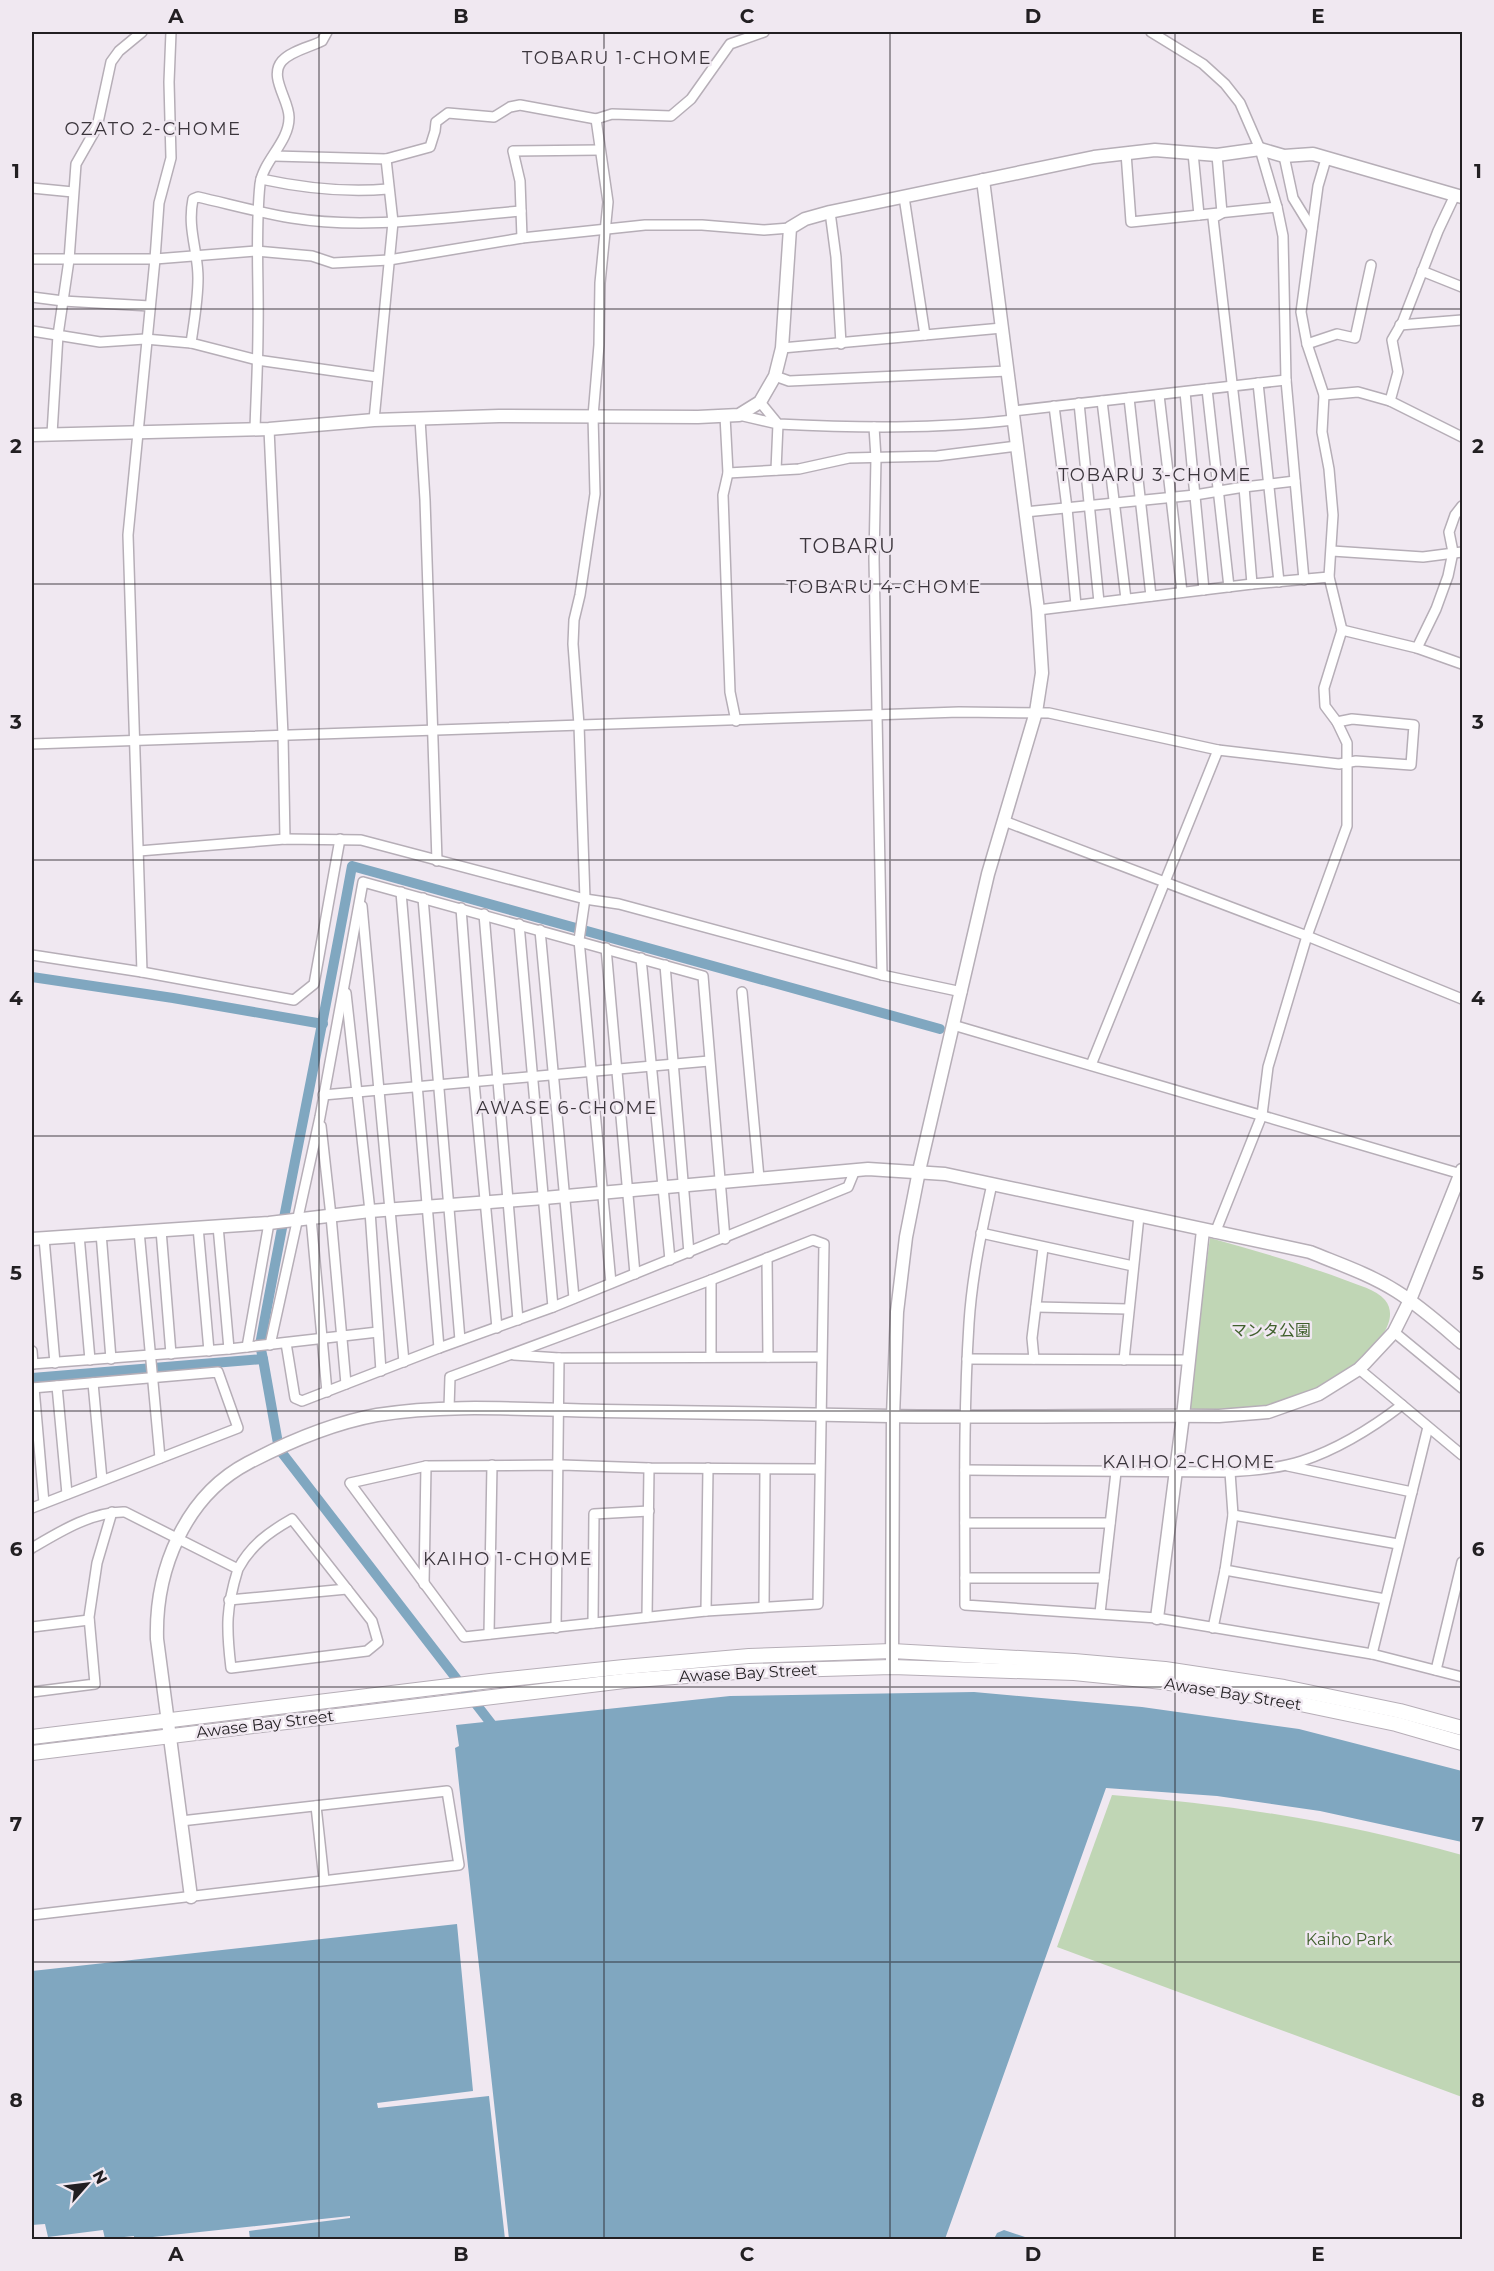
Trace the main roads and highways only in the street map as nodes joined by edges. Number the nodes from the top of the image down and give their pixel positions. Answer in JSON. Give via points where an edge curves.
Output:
{"nodes":[{"id":1,"x":1462,"y":1728,"type":"edge"},
{"id":2,"x":32,"y":1737,"type":"edge"},
{"id":3,"x":1462,"y":1743,"type":"edge"},
{"id":4,"x":32,"y":1753,"type":"edge"}],
"edges":[{"from":1,"to":2,"type":"main road","name":"Awase Bay Street","via":[[1400,1711],[1165,1669],[892,1650],[749,1656],[490,1681]]},
{"from":3,"to":4,"type":"main road","name":"Awase Bay Street","via":[[1396,1724],[1281,1700],[1163,1682],[1074,1673],[892,1667],[749,1671],[624,1681]]}]}
